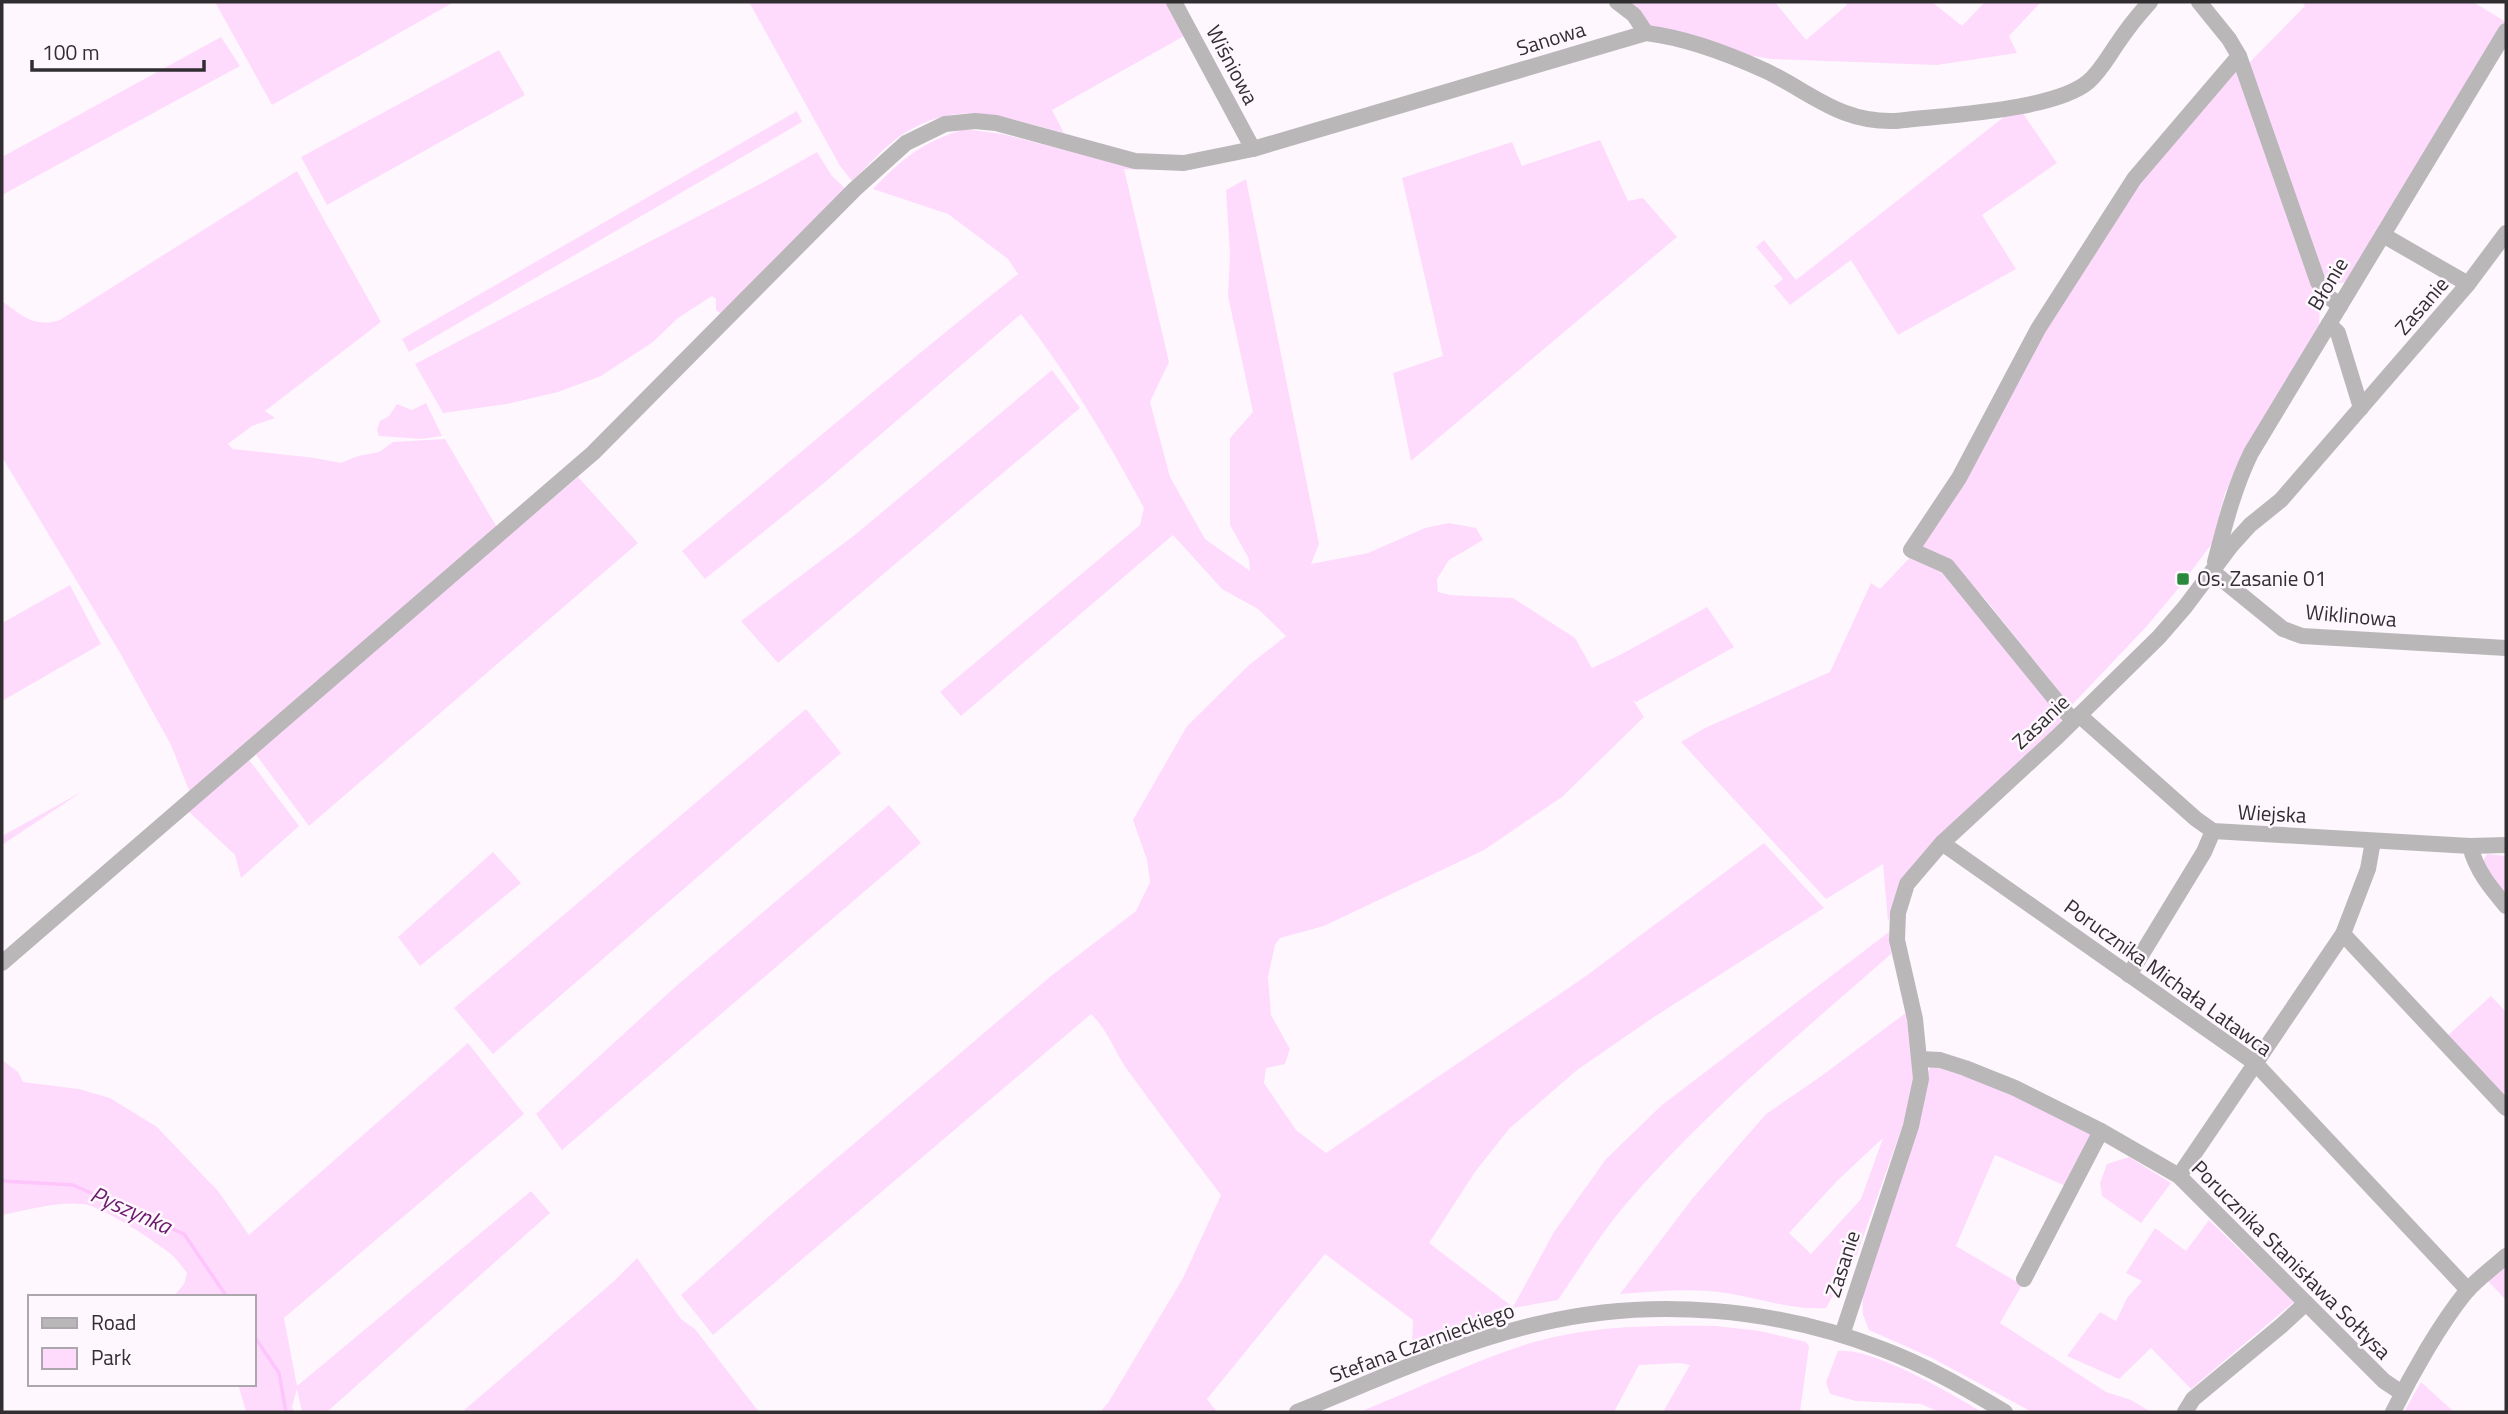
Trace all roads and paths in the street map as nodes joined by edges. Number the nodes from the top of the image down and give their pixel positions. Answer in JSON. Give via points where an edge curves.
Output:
{"nodes":[{"id":1,"x":1174,"y":2,"type":"edge"},
{"id":2,"x":1617,"y":2,"type":"edge"},
{"id":3,"x":2150,"y":2,"type":"edge"},
{"id":4,"x":2199,"y":2,"type":"edge"},
{"id":5,"x":2506,"y":31,"type":"edge"},
{"id":6,"x":1646,"y":33,"type":"junction"},
{"id":7,"x":2239,"y":56,"type":"junction"},
{"id":8,"x":1253,"y":149,"type":"junction"},
{"id":9,"x":2506,"y":233,"type":"edge"},
{"id":10,"x":2383,"y":235,"type":"junction"},
{"id":11,"x":2468,"y":284,"type":"junction"},
{"id":12,"x":2340,"y":306,"type":"junction"},
{"id":13,"x":2329,"y":324,"type":"junction"},
{"id":14,"x":2361,"y":408,"type":"junction"},
{"id":15,"x":2213,"y":572,"type":"junction"},
{"id":16,"x":2506,"y":648,"type":"edge"},
{"id":17,"x":2076,"y":718,"type":"junction"},
{"id":18,"x":2213,"y":831,"type":"junction"},
{"id":19,"x":2373,"y":841,"type":"junction"},
{"id":20,"x":1942,"y":843,"type":"junction"},
{"id":21,"x":2506,"y":845,"type":"edge"},
{"id":22,"x":2470,"y":846,"type":"junction"},
{"id":23,"x":2506,"y":906,"type":"edge"},
{"id":24,"x":2343,"y":934,"type":"junction"},
{"id":25,"x":2,"y":963,"type":"edge"},
{"id":26,"x":2129,"y":975,"type":"junction"},
{"id":27,"x":1920,"y":1059,"type":"junction"},
{"id":28,"x":2255,"y":1063,"type":"junction"},
{"id":29,"x":2506,"y":1108,"type":"edge"},
{"id":30,"x":2101,"y":1131,"type":"junction"},
{"id":31,"x":2179,"y":1176,"type":"junction"},
{"id":32,"x":2506,"y":1256,"type":"edge"},
{"id":33,"x":2024,"y":1279,"type":"dead end"},
{"id":34,"x":2468,"y":1290,"type":"junction"},
{"id":35,"x":2306,"y":1303,"type":"junction"},
{"id":36,"x":1842,"y":1335,"type":"junction"},
{"id":37,"x":2402,"y":1393,"type":"junction"},
{"id":38,"x":1297,"y":1412,"type":"edge"},
{"id":39,"x":2005,"y":1412,"type":"edge"},
{"id":40,"x":2185,"y":1412,"type":"edge"},
{"id":41,"x":2393,"y":1412,"type":"edge"}],
"edges":[{"from":1,"to":8,"type":"street","name":"Wiśniowa"},
{"from":2,"to":6,"type":"street","via":[[1634,15]]},
{"from":3,"to":6,"type":"street","name":"Sanowa","via":[[2097,73],[2071,93],[2023,106],[1896,121],[1851,116],[1747,63]]},
{"from":4,"to":7,"type":"street"},
{"from":5,"to":10,"type":"street","name":"Błonie"},
{"from":6,"to":8,"type":"street","name":"Sanowa"},
{"from":7,"to":12,"type":"street","via":[[2318,282]]},
{"from":7,"to":17,"type":"street","name":"Wiejska","via":[[2134,179],[2038,329],[1959,478],[1911,550],[1947,566]]},
{"from":8,"to":25,"type":"street","name":"Sanowa","via":[[1212,159],[1162,163],[1122,158],[996,123],[959,122],[927,131],[892,153],[593,453]]},
{"from":9,"to":11,"type":"street","name":"Zasanie"},
{"from":10,"to":11,"type":"street"},
{"from":10,"to":12,"type":"street","name":"Błonie"},
{"from":11,"to":14,"type":"street","name":"Zasanie"},
{"from":12,"to":13,"type":"street","name":"Błonie"},
{"from":13,"to":14,"type":"street","via":[[2338,333]]},
{"from":13,"to":15,"type":"street","name":"Błonie","via":[[2238,479]]},
{"from":14,"to":15,"type":"street","name":"Zasanie","via":[[2281,500],[2231,546]]},
{"from":15,"to":16,"type":"street","name":"Wiklinowa","via":[[2283,629],[2302,636]]},
{"from":15,"to":17,"type":"street","name":"Zasanie","via":[[2159,636]]},
{"from":17,"to":18,"type":"street","name":"Wiejska"},
{"from":17,"to":20,"type":"street","name":"Zasanie"},
{"from":18,"to":19,"type":"street","name":"Wiejska"},
{"from":18,"to":26,"type":"street"},
{"from":19,"to":22,"type":"street","name":"Wiejska"},
{"from":19,"to":24,"type":"street","via":[[2368,869]]},
{"from":20,"to":26,"type":"street","name":"Porucznika Michała Latawca"},
{"from":20,"to":27,"type":"street","name":"Zasanie","via":[[1907,884],[1896,926]]},
{"from":21,"to":22,"type":"street","name":"Wiejska"},
{"from":22,"to":23,"type":"street","via":[[2474,863]]},
{"from":24,"to":28,"type":"street"},
{"from":24,"to":29,"type":"street"},
{"from":26,"to":28,"type":"street","name":"Porucznika Michała Latawca"},
{"from":27,"to":30,"type":"street","name":"Porucznika Stanisława Sołtysa","via":[[1940,1060],[2002,1083]]},
{"from":27,"to":36,"type":"street","name":"Zasanie","via":[[1921,1079],[1911,1126]]},
{"from":28,"to":31,"type":"street"},
{"from":28,"to":34,"type":"street","name":"Porucznika Michała Latawca"},
{"from":30,"to":31,"type":"street","name":"Porucznika Stanisława Sołtysa"},
{"from":30,"to":33,"type":"street"},
{"from":31,"to":35,"type":"street","name":"Porucznika Stanisława Sołtysa"},
{"from":32,"to":34,"type":"street"},
{"from":34,"to":37,"type":"street"},
{"from":35,"to":37,"type":"street","name":"Porucznika Stanisława Sołtysa","via":[[2384,1381]]},
{"from":35,"to":40,"type":"street","via":[[2193,1399]]},
{"from":36,"to":38,"type":"street","name":"Stefana Czarnieckiego","via":[[1754,1315],[1702,1311],[1641,1310],[1574,1317],[1478,1341]]},
{"from":36,"to":39,"type":"street","name":"Stefana Czarnieckiego","via":[[1924,1367]]},
{"from":37,"to":41,"type":"street"}]}
